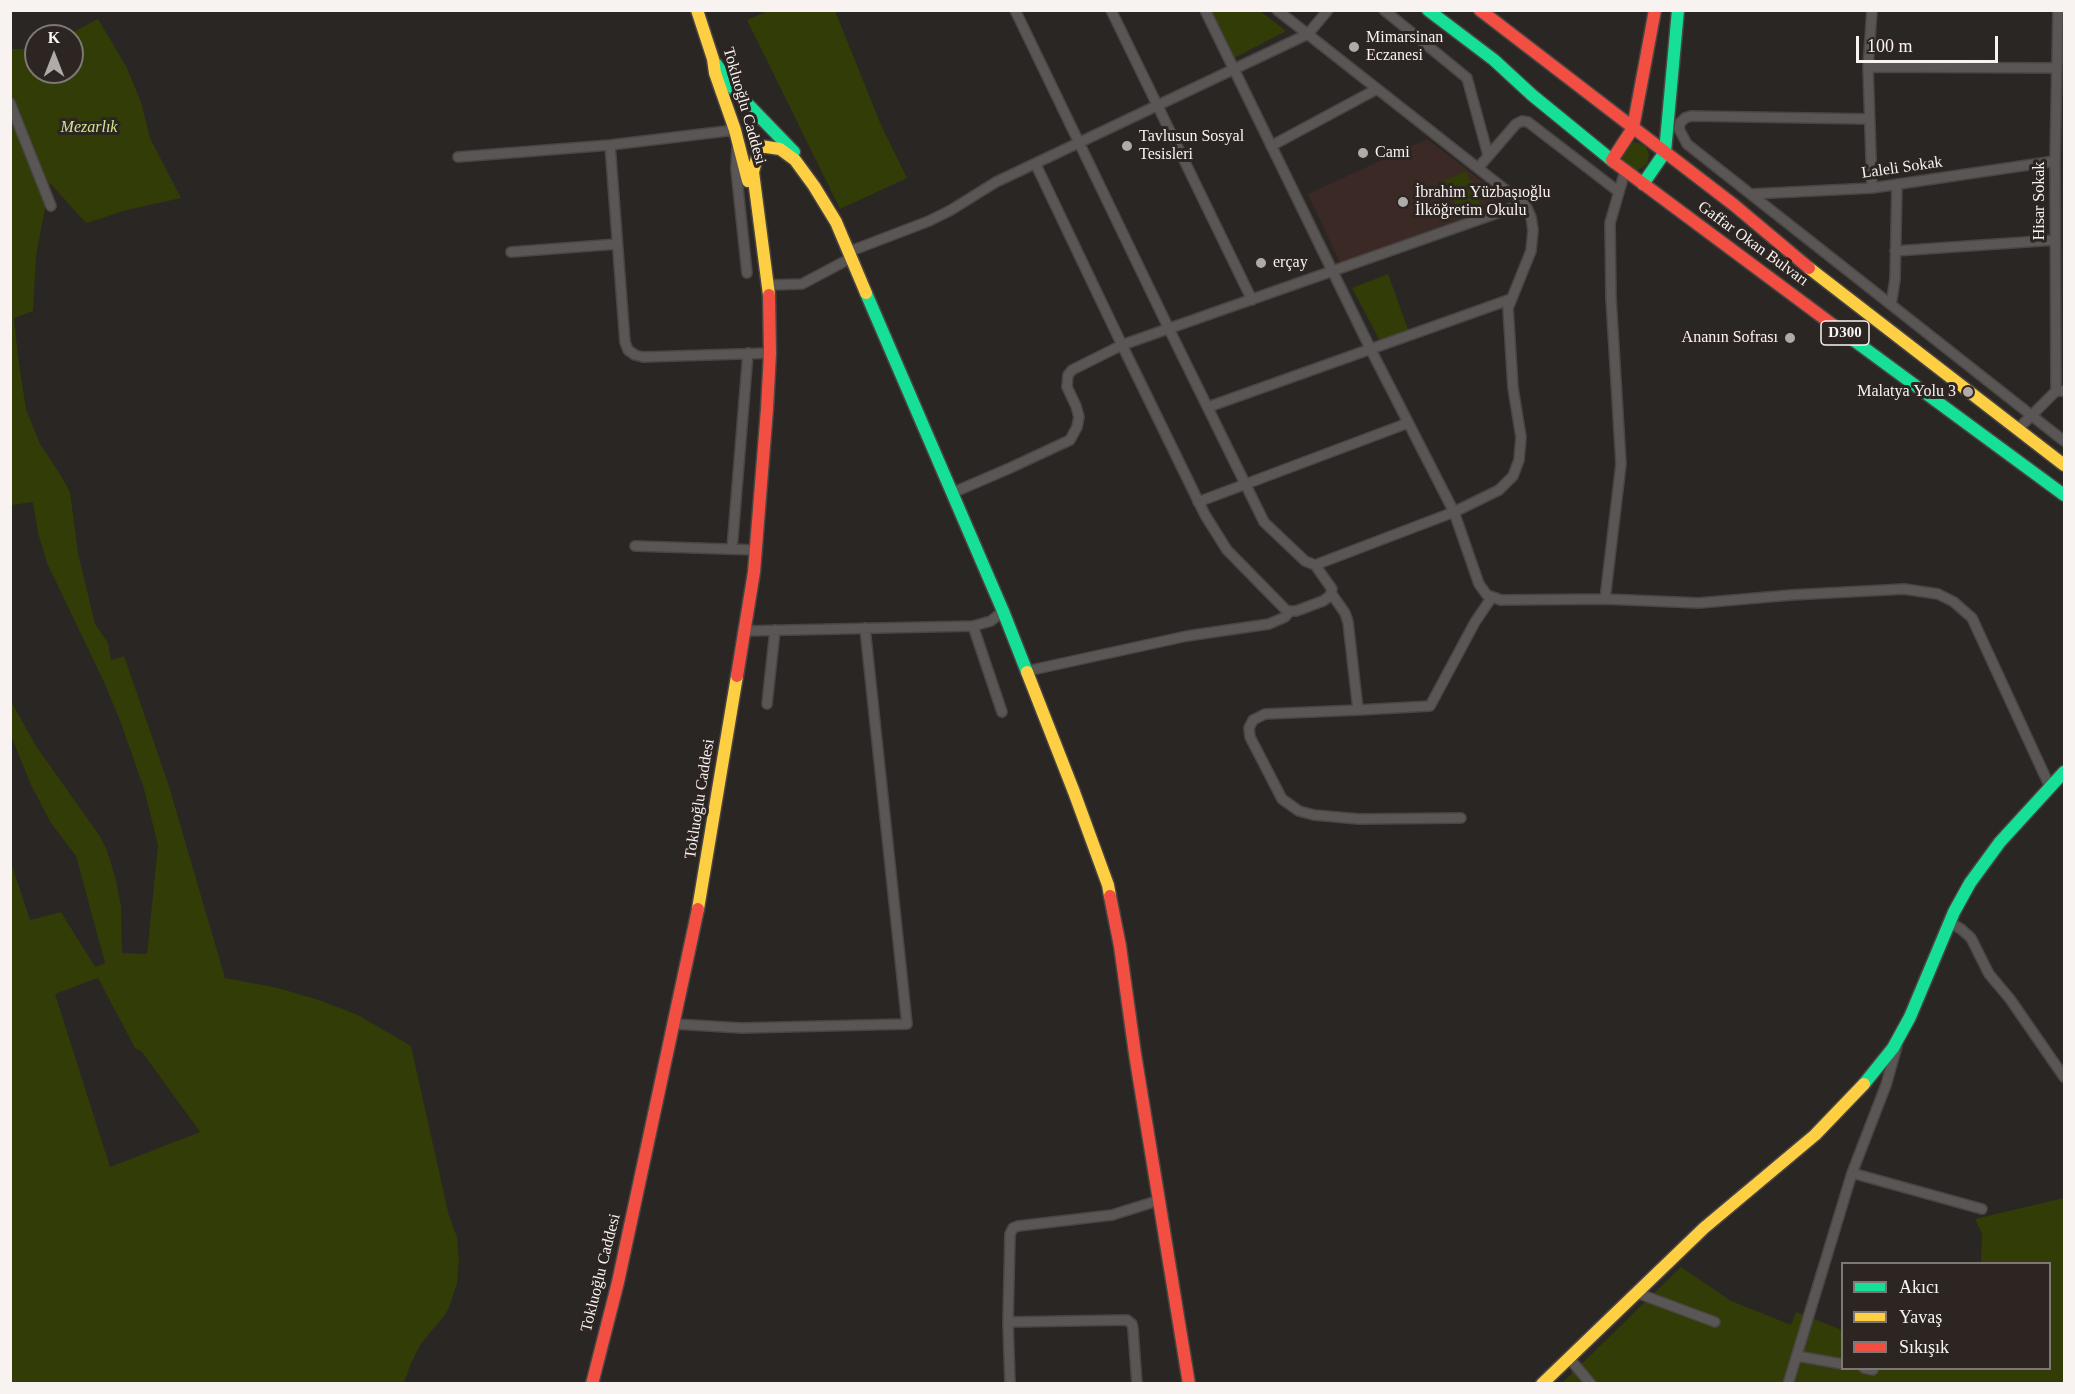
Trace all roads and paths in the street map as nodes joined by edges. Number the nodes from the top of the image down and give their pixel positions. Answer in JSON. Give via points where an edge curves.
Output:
{"nodes":[{"id":1,"x":697,"y":10,"type":"edge"},
{"id":2,"x":1016,"y":10,"type":"edge"},
{"id":3,"x":1111,"y":10,"type":"edge"},
{"id":4,"x":1205,"y":10,"type":"edge"},
{"id":5,"x":1277,"y":10,"type":"edge"},
{"id":6,"x":1328,"y":10,"type":"edge"},
{"id":7,"x":1384,"y":10,"type":"edge"},
{"id":8,"x":1428,"y":10,"type":"edge"},
{"id":9,"x":1480,"y":10,"type":"edge"},
{"id":10,"x":1655,"y":10,"type":"edge"},
{"id":11,"x":1678,"y":10,"type":"edge"},
{"id":12,"x":1872,"y":10,"type":"edge"},
{"id":13,"x":2058,"y":10,"type":"edge"},
{"id":14,"x":1308,"y":34,"type":"junction"},
{"id":15,"x":713,"y":59,"type":"junction"},
{"id":16,"x":1868,"y":67,"type":"junction"},
{"id":17,"x":2057,"y":68,"type":"junction"},
{"id":18,"x":1234,"y":70,"type":"junction"},
{"id":19,"x":1377,"y":89,"type":"junction"},
{"id":20,"x":10,"y":103,"type":"edge"},
{"id":21,"x":1157,"y":106,"type":"junction"},
{"id":22,"x":1869,"y":119,"type":"junction"},
{"id":23,"x":765,"y":123,"type":"junction"},
{"id":24,"x":1633,"y":128,"type":"junction"},
{"id":25,"x":735,"y":130,"type":"junction"},
{"id":26,"x":2060,"y":134,"type":"edge"},
{"id":27,"x":739,"y":143,"type":"junction"},
{"id":28,"x":1079,"y":144,"type":"junction"},
{"id":29,"x":610,"y":145,"type":"junction"},
{"id":30,"x":760,"y":146,"type":"junction"},
{"id":31,"x":1271,"y":146,"type":"junction"},
{"id":32,"x":1665,"y":152,"type":"junction"},
{"id":33,"x":1488,"y":155,"type":"junction"},
{"id":34,"x":459,"y":157,"type":"dead end"},
{"id":35,"x":1612,"y":160,"type":"junction"},
{"id":36,"x":2055,"y":161,"type":"junction"},
{"id":37,"x":1036,"y":165,"type":"junction"},
{"id":38,"x":1478,"y":168,"type":"junction"},
{"id":39,"x":803,"y":169,"type":"junction"},
{"id":40,"x":1625,"y":171,"type":"junction"},
{"id":41,"x":1643,"y":184,"type":"junction"},
{"id":42,"x":1897,"y":184,"type":"junction"},
{"id":43,"x":1872,"y":188,"type":"junction"},
{"id":44,"x":1618,"y":192,"type":"junction"},
{"id":45,"x":1752,"y":194,"type":"junction"},
{"id":46,"x":1523,"y":204,"type":"junction"},
{"id":47,"x":51,"y":206,"type":"dead end"},
{"id":48,"x":758,"y":211,"type":"junction"},
{"id":49,"x":2055,"y":240,"type":"junction"},
{"id":50,"x":618,"y":244,"type":"junction"},
{"id":51,"x":1895,"y":251,"type":"junction"},
{"id":52,"x":511,"y":252,"type":"dead end"},
{"id":53,"x":850,"y":255,"type":"junction"},
{"id":54,"x":1333,"y":272,"type":"junction"},
{"id":55,"x":747,"y":273,"type":"dead end"},
{"id":56,"x":769,"y":285,"type":"junction"},
{"id":57,"x":1511,"y":299,"type":"junction"},
{"id":58,"x":1252,"y":300,"type":"junction"},
{"id":59,"x":1891,"y":305,"type":"junction"},
{"id":60,"x":1169,"y":329,"type":"junction"},
{"id":61,"x":1122,"y":345,"type":"junction"},
{"id":62,"x":1371,"y":350,"type":"junction"},
{"id":63,"x":748,"y":353,"type":"junction"},
{"id":64,"x":770,"y":353,"type":"junction"},
{"id":65,"x":2060,"y":391,"type":"edge"},
{"id":66,"x":1208,"y":407,"type":"junction"},
{"id":67,"x":2032,"y":416,"type":"junction"},
{"id":68,"x":1408,"y":423,"type":"junction"},
{"id":69,"x":2018,"y":429,"type":"junction"},
{"id":70,"x":2064,"y":441,"type":"edge"},
{"id":71,"x":2064,"y":465,"type":"edge"},
{"id":72,"x":1246,"y":484,"type":"junction"},
{"id":73,"x":952,"y":493,"type":"junction"},
{"id":74,"x":2064,"y":495,"type":"edge"},
{"id":75,"x":1198,"y":502,"type":"junction"},
{"id":76,"x":1455,"y":513,"type":"junction"},
{"id":77,"x":635,"y":546,"type":"dead end"},
{"id":78,"x":732,"y":549,"type":"junction"},
{"id":79,"x":757,"y":550,"type":"junction"},
{"id":80,"x":1315,"y":565,"type":"junction"},
{"id":81,"x":1331,"y":593,"type":"junction"},
{"id":82,"x":1492,"y":597,"type":"junction"},
{"id":83,"x":1605,"y":599,"type":"junction"},
{"id":84,"x":1003,"y":611,"type":"junction"},
{"id":85,"x":1290,"y":611,"type":"junction"},
{"id":86,"x":973,"y":626,"type":"junction"},
{"id":87,"x":865,"y":628,"type":"junction"},
{"id":88,"x":775,"y":630,"type":"junction"},
{"id":89,"x":745,"y":631,"type":"junction"},
{"id":90,"x":1027,"y":671,"type":"junction"},
{"id":91,"x":767,"y":704,"type":"dead end"},
{"id":92,"x":1358,"y":710,"type":"junction"},
{"id":93,"x":1002,"y":712,"type":"dead end"},
{"id":94,"x":2064,"y":772,"type":"edge"},
{"id":95,"x":2050,"y":787,"type":"junction"},
{"id":96,"x":1461,"y":818,"type":"dead end"},
{"id":97,"x":1949,"y":922,"type":"junction"},
{"id":98,"x":674,"y":1024,"type":"junction"},
{"id":99,"x":1898,"y":1039,"type":"junction"},
{"id":100,"x":2064,"y":1077,"type":"edge"},
{"id":101,"x":1852,"y":1173,"type":"junction"},
{"id":102,"x":1160,"y":1200,"type":"junction"},
{"id":103,"x":1982,"y":1209,"type":"dead end"},
{"id":104,"x":1636,"y":1293,"type":"junction"},
{"id":105,"x":1008,"y":1322,"type":"junction"},
{"id":106,"x":1714,"y":1322,"type":"dead end"},
{"id":107,"x":1797,"y":1356,"type":"junction"},
{"id":108,"x":1569,"y":1358,"type":"junction"},
{"id":109,"x":1841,"y":1364,"type":"edge"},
{"id":110,"x":592,"y":1383,"type":"edge"},
{"id":111,"x":1010,"y":1383,"type":"edge"},
{"id":112,"x":1137,"y":1383,"type":"edge"},
{"id":113,"x":1189,"y":1383,"type":"edge"},
{"id":114,"x":1542,"y":1383,"type":"edge"},
{"id":115,"x":1591,"y":1383,"type":"edge"},
{"id":116,"x":1788,"y":1383,"type":"edge"}],
"edges":[{"from":1,"to":15,"type":"main road","name":"Tokluoğlu Caddesi"},
{"from":2,"to":28,"type":"street"},
{"from":3,"to":21,"type":"street"},
{"from":4,"to":18,"type":"street"},
{"from":5,"to":14,"type":"street"},
{"from":6,"to":14,"type":"street"},
{"from":7,"to":33,"type":"street","via":[[1467,78]]},
{"from":8,"to":35,"type":"main road","name":"Gaffar Okan Bulvarı","number":"D300"},
{"from":9,"to":24,"type":"main road","name":"Gaffar Okan Bulvarı","number":"D300"},
{"from":10,"to":24,"type":"main road"},
{"from":11,"to":32,"type":"main road"},
{"from":12,"to":16,"type":"street"},
{"from":13,"to":17,"type":"street","name":"Hisar Sokak"},
{"from":14,"to":18,"type":"street"},
{"from":14,"to":19,"type":"street"},
{"from":15,"to":23,"type":"main road","via":[[735,91]]},
{"from":15,"to":25,"type":"main road","name":"Tokluoğlu Caddesi"},
{"from":16,"to":17,"type":"street"},
{"from":16,"to":22,"type":"street"},
{"from":17,"to":26,"type":"street","name":"Hisar Sokak"},
{"from":18,"to":21,"type":"street"},
{"from":18,"to":31,"type":"street"},
{"from":19,"to":31,"type":"street"},
{"from":19,"to":38,"type":"street"},
{"from":20,"to":47,"type":"street"},
{"from":21,"to":28,"type":"street"},
{"from":21,"to":58,"type":"street"},
{"from":22,"to":43,"type":"street"},
{"from":22,"to":45,"type":"street","via":[[1685,118],[1680,129],[1687,144]]},
{"from":23,"to":25,"type":"main road","via":[[745,118]]},
{"from":23,"to":30,"type":"main road","via":[[766,139]]},
{"from":23,"to":39,"type":"main road","via":[[797,156]]},
{"from":24,"to":32,"type":"main road","name":"Gaffar Okan Bulvarı","number":"D300"},
{"from":24,"to":35,"type":"main road"},
{"from":25,"to":27,"type":"main road","name":"Tokluoğlu Caddesi"},
{"from":25,"to":29,"type":"street"},
{"from":26,"to":36,"type":"street","name":"Hisar Sokak"},
{"from":27,"to":30,"type":"main road"},
{"from":27,"to":48,"type":"main road","name":"Tokluoğlu Caddesi"},
{"from":27,"to":55,"type":"street","via":[[735,151],[736,169]]},
{"from":28,"to":37,"type":"street"},
{"from":28,"to":60,"type":"street"},
{"from":29,"to":34,"type":"street"},
{"from":29,"to":50,"type":"street"},
{"from":30,"to":39,"type":"main road","via":[[780,149]]},
{"from":30,"to":48,"type":"main road","name":"Tokluoğlu Caddesi","via":[[753,167]]},
{"from":31,"to":54,"type":"street"},
{"from":32,"to":41,"type":"main road"},
{"from":32,"to":69,"type":"main road","name":"Gaffar Okan Bulvarı","number":"D300","via":[[1834,290]]},
{"from":33,"to":38,"type":"street"},
{"from":33,"to":44,"type":"street","via":[[1516,124],[1528,122]]},
{"from":35,"to":40,"type":"main road","name":"Gaffar Okan Bulvarı","number":"D300"},
{"from":36,"to":42,"type":"street","name":"Laleli Sokak"},
{"from":36,"to":49,"type":"street","name":"Hisar Sokak"},
{"from":37,"to":53,"type":"street","via":[[996,182],[951,210]]},
{"from":37,"to":61,"type":"street"},
{"from":38,"to":46,"type":"street"},
{"from":39,"to":53,"type":"main road","via":[[836,222]]},
{"from":40,"to":41,"type":"main road","name":"Gaffar Okan Bulvarı","number":"D300"},
{"from":40,"to":44,"type":"street"},
{"from":41,"to":74,"type":"main road","name":"Gaffar Okan Bulvarı","number":"D300"},
{"from":42,"to":43,"type":"street","name":"Laleli Sokak"},
{"from":42,"to":51,"type":"street"},
{"from":43,"to":45,"type":"street","name":"Laleli Sokak"},
{"from":44,"to":83,"type":"street","via":[[1610,223],[1621,464]]},
{"from":45,"to":59,"type":"street"},
{"from":46,"to":54,"type":"street"},
{"from":46,"to":57,"type":"street","via":[[1531,217],[1533,237]]},
{"from":48,"to":56,"type":"main road","name":"Tokluoğlu Caddesi"},
{"from":49,"to":51,"type":"street"},
{"from":49,"to":65,"type":"street","name":"Hisar Sokak"},
{"from":50,"to":52,"type":"street"},
{"from":50,"to":63,"type":"street","via":[[625,342],[631,353],[643,357]]},
{"from":51,"to":59,"type":"street"},
{"from":53,"to":56,"type":"street","via":[[802,284]]},
{"from":53,"to":73,"type":"main road"},
{"from":54,"to":58,"type":"street"},
{"from":54,"to":62,"type":"street"},
{"from":56,"to":64,"type":"main road","name":"Tokluoğlu Caddesi"},
{"from":57,"to":62,"type":"street"},
{"from":57,"to":76,"type":"street","via":[[1508,317],[1521,437],[1518,464],[1499,490]]},
{"from":58,"to":60,"type":"street"},
{"from":59,"to":67,"type":"street"},
{"from":60,"to":61,"type":"street"},
{"from":60,"to":66,"type":"street"},
{"from":61,"to":73,"type":"street","via":[[1068,375],[1067,387],[1078,417],[1070,440]]},
{"from":61,"to":75,"type":"street"},
{"from":62,"to":66,"type":"street"},
{"from":62,"to":68,"type":"street"},
{"from":63,"to":64,"type":"street"},
{"from":63,"to":78,"type":"street"},
{"from":64,"to":79,"type":"main road","name":"Tokluoğlu Caddesi"},
{"from":65,"to":67,"type":"street"},
{"from":66,"to":72,"type":"street"},
{"from":67,"to":69,"type":"street"},
{"from":67,"to":70,"type":"street"},
{"from":68,"to":72,"type":"street"},
{"from":68,"to":76,"type":"street"},
{"from":69,"to":71,"type":"main road","name":"Gaffar Okan Bulvarı","number":"D300"},
{"from":72,"to":75,"type":"street"},
{"from":72,"to":80,"type":"street","via":[[1264,522],[1305,561]]},
{"from":73,"to":84,"type":"main road"},
{"from":75,"to":85,"type":"street","via":[[1227,550]]},
{"from":76,"to":80,"type":"street"},
{"from":76,"to":82,"type":"street","via":[[1479,584]]},
{"from":77,"to":78,"type":"street"},
{"from":78,"to":79,"type":"street"},
{"from":79,"to":89,"type":"main road","name":"Tokluoğlu Caddesi"},
{"from":80,"to":81,"type":"street"},
{"from":81,"to":85,"type":"street","via":[[1326,600]]},
{"from":81,"to":92,"type":"street","via":[[1348,622]]},
{"from":82,"to":83,"type":"street"},
{"from":82,"to":92,"type":"street","via":[[1430,706]]},
{"from":83,"to":95,"type":"street","via":[[1709,602],[1904,590],[1947,598],[1972,618]]},
{"from":84,"to":86,"type":"street","via":[[991,621]]},
{"from":84,"to":90,"type":"main road"},
{"from":85,"to":90,"type":"street","via":[[1269,624],[1187,636]]},
{"from":86,"to":87,"type":"street"},
{"from":86,"to":93,"type":"street"},
{"from":87,"to":88,"type":"street"},
{"from":87,"to":98,"type":"street","via":[[907,1024],[742,1028]]},
{"from":88,"to":89,"type":"street"},
{"from":88,"to":91,"type":"street"},
{"from":89,"to":98,"type":"main road","name":"Tokluoğlu Caddesi","via":[[700,897]]},
{"from":90,"to":102,"type":"main road","via":[[1108,885]]},
{"from":92,"to":96,"type":"street","via":[[1265,714],[1253,720],[1250,737],[1282,799],[1299,811],[1314,815],[1359,819]]},
{"from":94,"to":95,"type":"main road"},
{"from":95,"to":97,"type":"main road","via":[[1989,855]]},
{"from":97,"to":99,"type":"main road"},
{"from":97,"to":100,"type":"street","via":[[1971,938],[1989,974]]},
{"from":98,"to":110,"type":"main road","name":"Tokluoğlu Caddesi"},
{"from":99,"to":101,"type":"street","via":[[1886,1085]]},
{"from":99,"to":104,"type":"main road","via":[[1834,1118],[1704,1228]]},
{"from":101,"to":103,"type":"street"},
{"from":101,"to":107,"type":"street"},
{"from":102,"to":105,"type":"street","via":[[1112,1215],[1012,1228]]},
{"from":102,"to":113,"type":"main road"},
{"from":104,"to":106,"type":"street"},
{"from":104,"to":108,"type":"main road"},
{"from":105,"to":111,"type":"street"},
{"from":105,"to":112,"type":"street","via":[[1127,1320],[1133,1329]]},
{"from":107,"to":109,"type":"street"},
{"from":107,"to":116,"type":"street"},
{"from":108,"to":114,"type":"main road"},
{"from":108,"to":115,"type":"street"}]}
